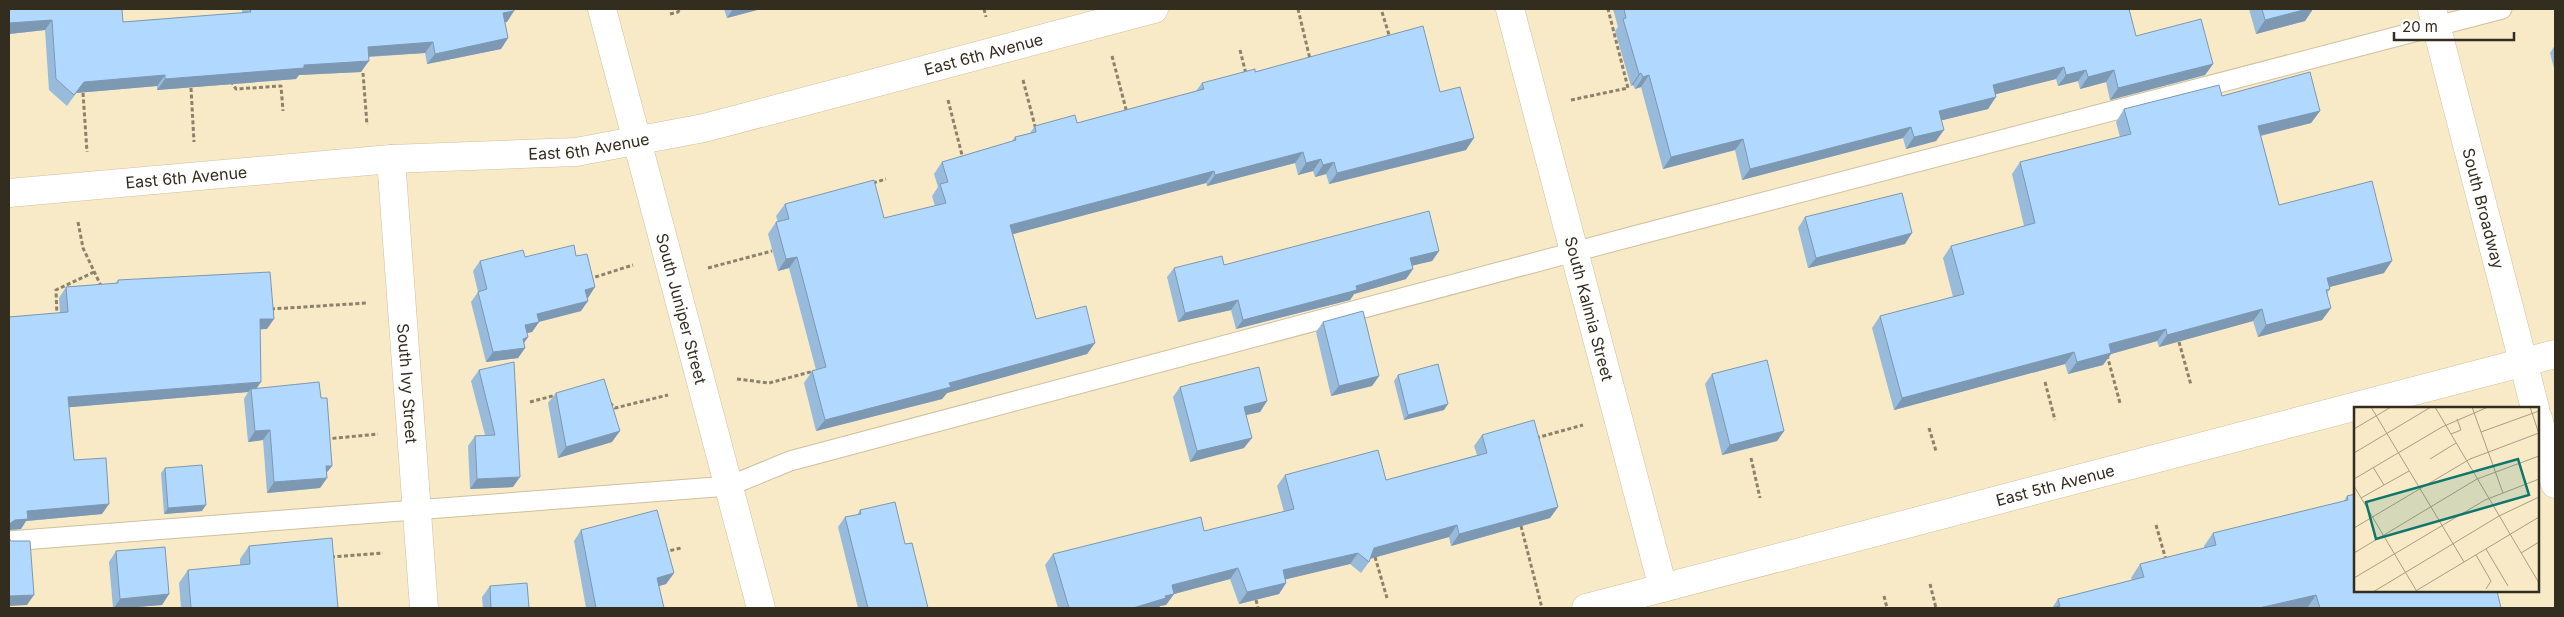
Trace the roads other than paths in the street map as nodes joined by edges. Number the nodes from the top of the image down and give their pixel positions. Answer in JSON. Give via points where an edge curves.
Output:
{"nodes":[{"id":1,"x":602,"y":9,"type":"edge"},
{"id":2,"x":1154,"y":9,"type":"edge"},
{"id":3,"x":1510,"y":9,"type":"edge"},
{"id":4,"x":2502,"y":9,"type":"edge"},
{"id":5,"x":2434,"y":17,"type":"edge"},
{"id":6,"x":637,"y":140,"type":"junction"},
{"id":7,"x":392,"y":159,"type":"junction"},
{"id":8,"x":9,"y":193,"type":"edge"},
{"id":9,"x":1574,"y":252,"type":"junction"},
{"id":10,"x":2555,"y":354,"type":"edge"},
{"id":11,"x":2524,"y":362,"type":"junction"},
{"id":12,"x":2360,"y":407,"type":"edge"},
{"id":13,"x":2535,"y":407,"type":"edge"},
{"id":14,"x":2354,"y":409,"type":"edge"},
{"id":15,"x":2539,"y":422,"type":"edge"},
{"id":16,"x":2555,"y":484,"type":"edge"},
{"id":17,"x":729,"y":486,"type":"junction"},
{"id":18,"x":417,"y":511,"type":"junction"},
{"id":19,"x":9,"y":541,"type":"edge"},
{"id":20,"x":1665,"y":598,"type":"edge"},
{"id":21,"x":424,"y":608,"type":"edge"},
{"id":22,"x":761,"y":608,"type":"edge"},
{"id":23,"x":1586,"y":608,"type":"edge"}],
"edges":[{"from":1,"to":6,"type":"street","name":"South Juniper Street"},
{"from":2,"to":6,"type":"street","name":"East 6th Avenue","via":[[704,128]]},
{"from":3,"to":9,"type":"street","name":"South Kalmia Street"},
{"from":4,"to":5,"type":"lane"},
{"from":5,"to":9,"type":"lane"},
{"from":5,"to":11,"type":"street","name":"South Broadway"},
{"from":6,"to":7,"type":"street","name":"East 6th Avenue","via":[[576,152]]},
{"from":6,"to":17,"type":"street","name":"South Juniper Street"},
{"from":7,"to":8,"type":"street","name":"East 6th Avenue"},
{"from":7,"to":18,"type":"street","name":"South Ivy Street"},
{"from":9,"to":17,"type":"lane","via":[[790,461]]},
{"from":9,"to":20,"type":"street","name":"South Kalmia Street"},
{"from":10,"to":11,"type":"street","name":"East 5th Avenue"},
{"from":11,"to":12,"type":"street","name":"East 5th Avenue"},
{"from":11,"to":13,"type":"street","name":"South Broadway"},
{"from":14,"to":20,"type":"street","name":"East 5th Avenue"},
{"from":15,"to":16,"type":"street"},
{"from":17,"to":18,"type":"lane"},
{"from":17,"to":22,"type":"street","name":"South Juniper Street"},
{"from":18,"to":19,"type":"lane"},
{"from":18,"to":21,"type":"street","name":"South Ivy Street"},
{"from":20,"to":23,"type":"street","name":"East 5th Avenue"}]}
